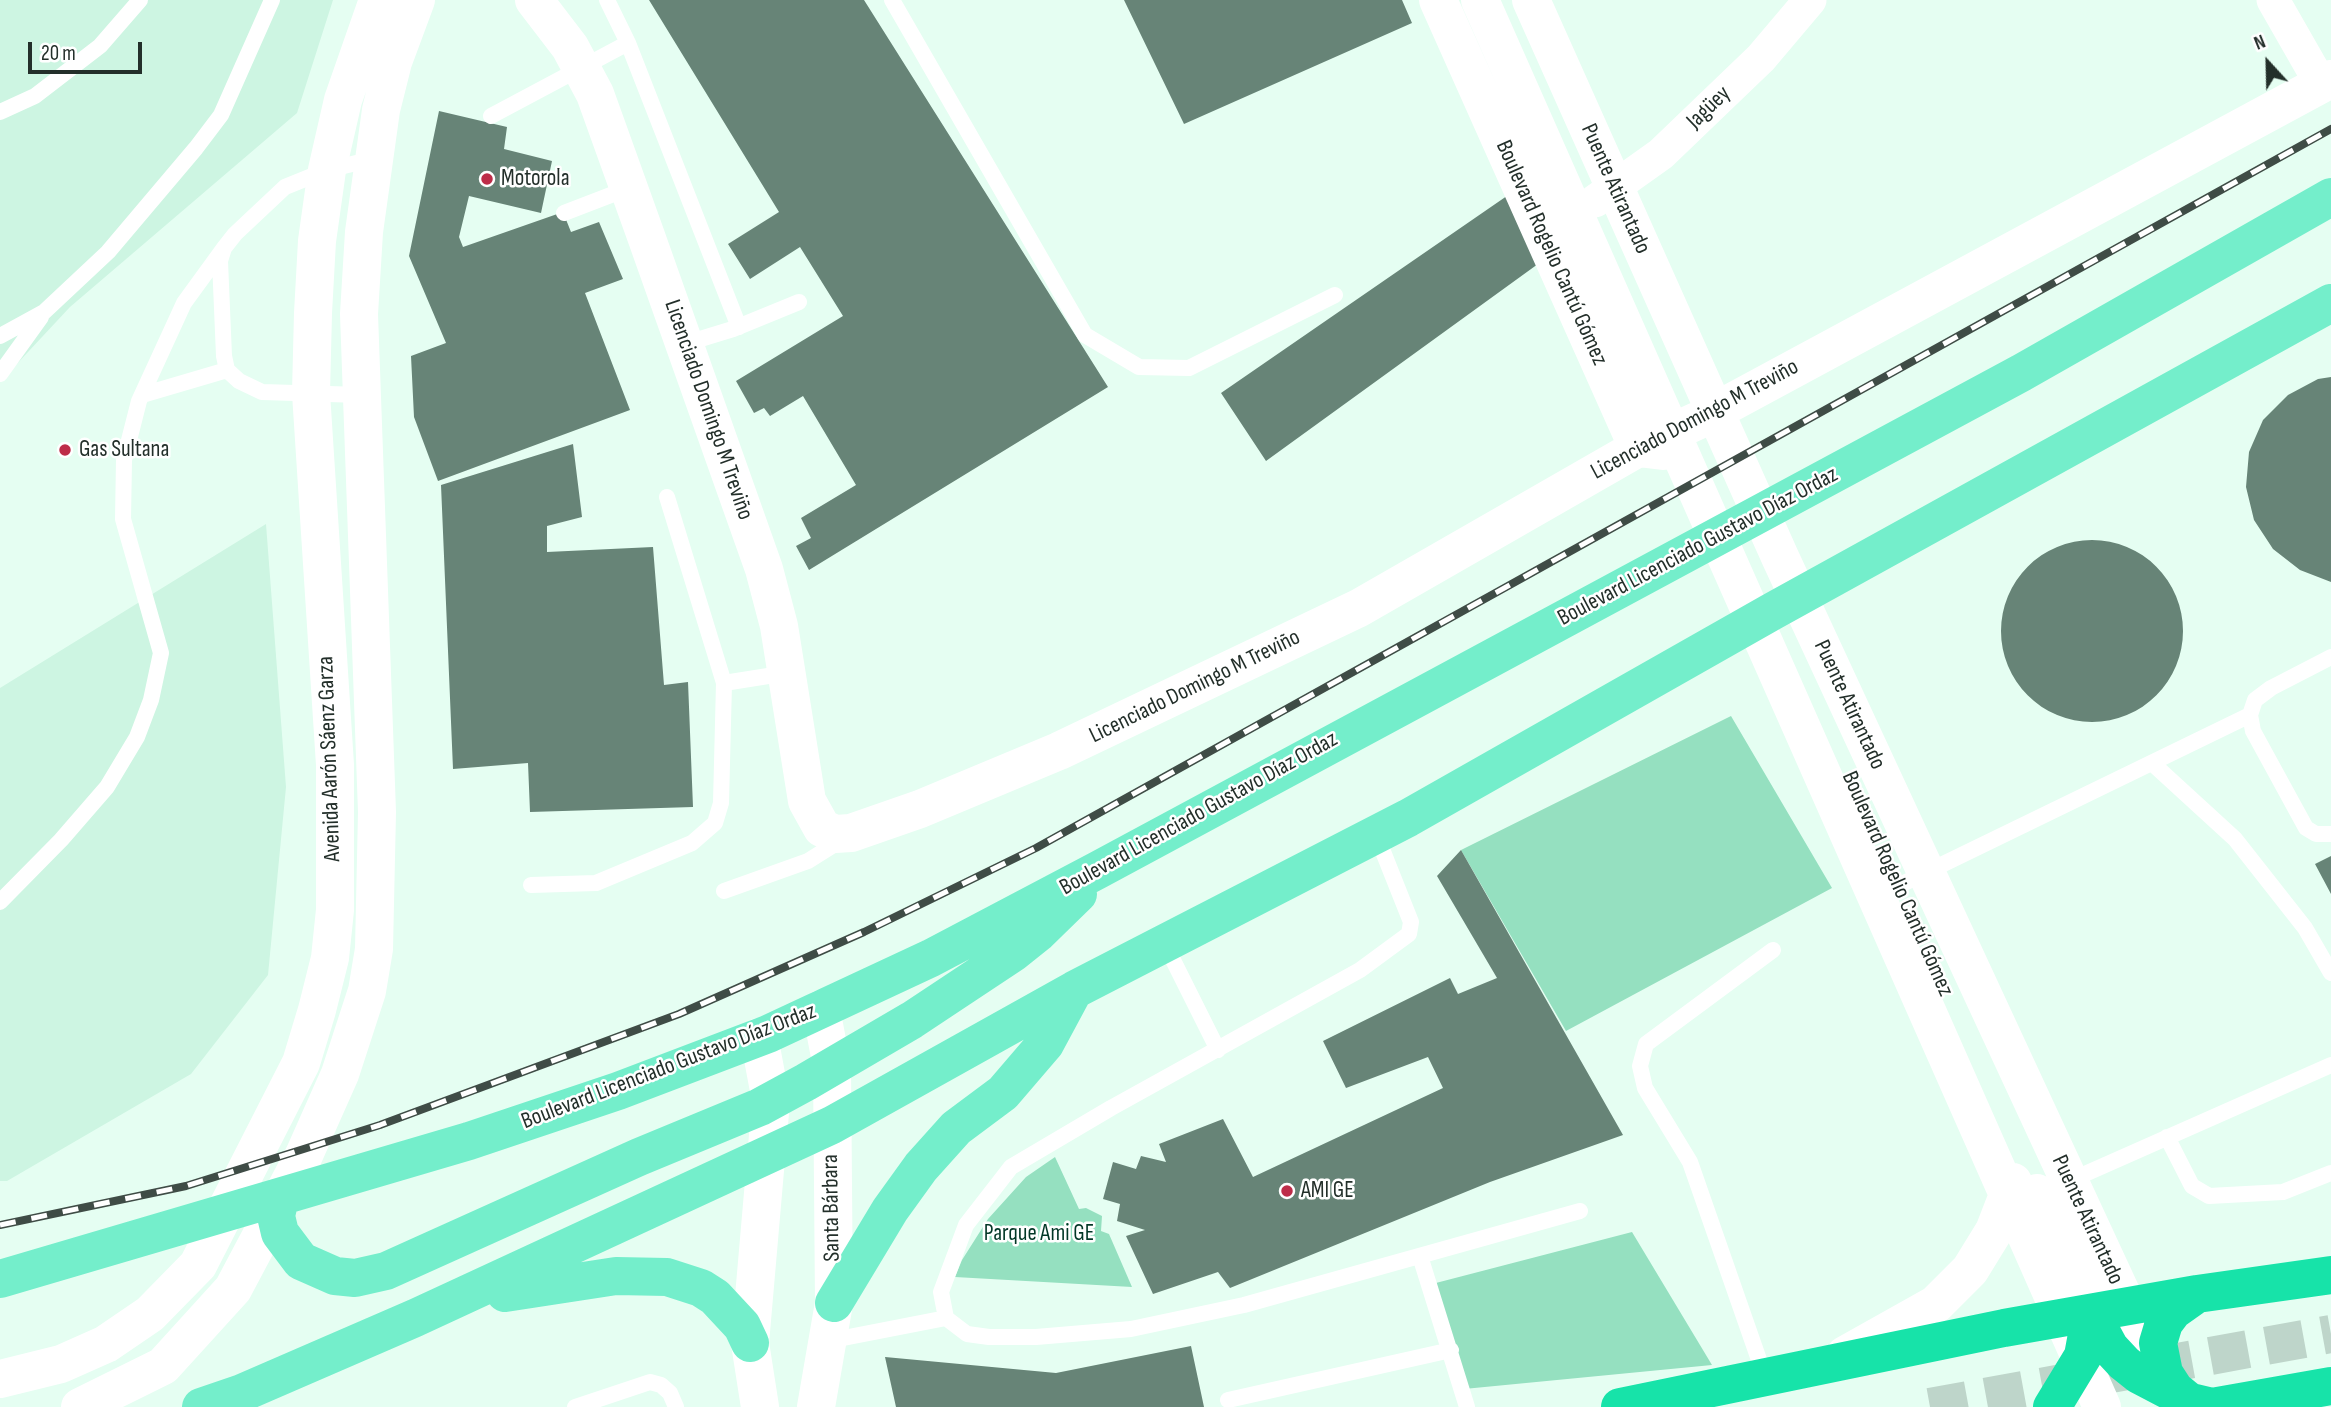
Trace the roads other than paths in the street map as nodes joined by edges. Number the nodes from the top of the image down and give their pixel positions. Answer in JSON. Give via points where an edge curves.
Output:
{"nodes":[{"id":1,"x":140,"y":0,"type":"edge"},
{"id":2,"x":272,"y":0,"type":"edge"},
{"id":3,"x":378,"y":0,"type":"edge"},
{"id":4,"x":416,"y":0,"type":"edge"},
{"id":5,"x":534,"y":0,"type":"edge"},
{"id":6,"x":607,"y":0,"type":"edge"},
{"id":7,"x":892,"y":0,"type":"edge"},
{"id":8,"x":1438,"y":0,"type":"edge"},
{"id":9,"x":1479,"y":0,"type":"edge"},
{"id":10,"x":1506,"y":0,"type":"edge"},
{"id":11,"x":1531,"y":0,"type":"edge"},
{"id":12,"x":1810,"y":0,"type":"edge"},
{"id":13,"x":2273,"y":0,"type":"edge"},
{"id":14,"x":628,"y":43,"type":"junction"},
{"id":15,"x":581,"y":67,"type":"junction"},
{"id":16,"x":2326,"y":82,"type":"edge"},
{"id":17,"x":0,"y":112,"type":"edge"},
{"id":18,"x":491,"y":116,"type":"dead end"},
{"id":19,"x":373,"y":159,"type":"junction"},
{"id":20,"x":327,"y":170,"type":"junction"},
{"id":21,"x":629,"y":188,"type":"junction"},
{"id":22,"x":2331,"y":197,"type":"edge"},
{"id":23,"x":1595,"y":201,"type":"junction"},
{"id":24,"x":564,"y":213,"type":"dead end"},
{"id":25,"x":224,"y":248,"type":"junction"},
{"id":26,"x":1335,"y":295,"type":"dead end"},
{"id":27,"x":799,"y":302,"type":"dead end"},
{"id":28,"x":2331,"y":303,"type":"edge"},
{"id":29,"x":44,"y":312,"type":"junction"},
{"id":30,"x":739,"y":327,"type":"junction"},
{"id":31,"x":0,"y":336,"type":"edge"},
{"id":32,"x":684,"y":344,"type":"junction"},
{"id":33,"x":227,"y":370,"type":"junction"},
{"id":34,"x":0,"y":374,"type":"edge"},
{"id":35,"x":311,"y":393,"type":"junction"},
{"id":36,"x":142,"y":395,"type":"junction"},
{"id":37,"x":361,"y":396,"type":"junction"},
{"id":38,"x":1700,"y":438,"type":"junction"},
{"id":39,"x":1638,"y":448,"type":"junction"},
{"id":40,"x":667,"y":497,"type":"dead end"},
{"id":41,"x":1736,"y":528,"type":"junction"},
{"id":42,"x":1773,"y":611,"type":"junction"},
{"id":43,"x":2331,"y":657,"type":"edge"},
{"id":44,"x":787,"y":673,"type":"junction"},
{"id":45,"x":724,"y":683,"type":"junction"},
{"id":46,"x":2250,"y":715,"type":"junction"},
{"id":47,"x":2152,"y":762,"type":"junction"},
{"id":48,"x":854,"y":832,"type":"junction"},
{"id":49,"x":1376,"y":834,"type":"junction"},
{"id":50,"x":2331,"y":834,"type":"edge"},
{"id":51,"x":1098,"y":870,"type":"junction"},
{"id":52,"x":531,"y":885,"type":"dead end"},
{"id":53,"x":1898,"y":886,"type":"junction"},
{"id":54,"x":724,"y":891,"type":"dead end"},
{"id":55,"x":0,"y":902,"type":"edge"},
{"id":56,"x":1165,"y":944,"type":"junction"},
{"id":57,"x":1773,"y":950,"type":"dead end"},
{"id":58,"x":2331,"y":973,"type":"edge"},
{"id":59,"x":1074,"y":990,"type":"junction"},
{"id":60,"x":821,"y":1009,"type":"junction"},
{"id":61,"x":759,"y":1037,"type":"junction"},
{"id":62,"x":1217,"y":1050,"type":"junction"},
{"id":63,"x":2331,"y":1065,"type":"edge"},
{"id":64,"x":832,"y":1067,"type":"junction"},
{"id":65,"x":771,"y":1101,"type":"junction"},
{"id":66,"x":832,"y":1125,"type":"junction"},
{"id":67,"x":2167,"y":1136,"type":"junction"},
{"id":68,"x":767,"y":1155,"type":"junction"},
{"id":69,"x":2022,"y":1160,"type":"junction"},
{"id":70,"x":2331,"y":1172,"type":"edge"},
{"id":71,"x":2038,"y":1195,"type":"junction"},
{"id":72,"x":280,"y":1198,"type":"junction"},
{"id":73,"x":1580,"y":1211,"type":"dead end"},
{"id":74,"x":1420,"y":1256,"type":"junction"},
{"id":75,"x":2331,"y":1276,"type":"edge"},
{"id":76,"x":0,"y":1279,"type":"edge"},
{"id":77,"x":2197,"y":1294,"type":"junction"},
{"id":78,"x":834,"y":1303,"type":"junction"},
{"id":79,"x":2091,"y":1313,"type":"junction"},
{"id":80,"x":415,"y":1318,"type":"junction"},
{"id":81,"x":946,"y":1318,"type":"junction"},
{"id":82,"x":828,"y":1341,"type":"junction"},
{"id":83,"x":750,"y":1343,"type":"junction"},
{"id":84,"x":1451,"y":1350,"type":"junction"},
{"id":85,"x":1829,"y":1364,"type":"junction"},
{"id":86,"x":1765,"y":1377,"type":"junction"},
{"id":87,"x":0,"y":1379,"type":"edge"},
{"id":88,"x":2331,"y":1386,"type":"edge"},
{"id":89,"x":1228,"y":1400,"type":"dead end"},
{"id":90,"x":2183,"y":1405,"type":"edge"},
{"id":91,"x":80,"y":1407,"type":"edge"},
{"id":92,"x":201,"y":1407,"type":"edge"},
{"id":93,"x":575,"y":1407,"type":"edge"},
{"id":94,"x":676,"y":1407,"type":"edge"},
{"id":95,"x":760,"y":1407,"type":"edge"},
{"id":96,"x":816,"y":1407,"type":"edge"},
{"id":97,"x":1467,"y":1407,"type":"edge"},
{"id":98,"x":1620,"y":1407,"type":"edge"},
{"id":99,"x":2052,"y":1407,"type":"edge"},
{"id":100,"x":2102,"y":1407,"type":"edge"}],
"edges":[{"from":1,"to":17,"type":"lane","via":[[100,46],[35,96]]},
{"from":2,"to":29,"type":"lane","via":[[220,115],[155,199]]},
{"from":3,"to":20,"type":"main road","name":"Avenida Aarón Sáenz Garza","via":[[343,100]]},
{"from":4,"to":19,"type":"main road","name":"Avenida Aarón Sáenz Garza","via":[[393,62]]},
{"from":5,"to":15,"type":"main road","name":"Licenciado Domingo M Treviño"},
{"from":6,"to":14,"type":"lane"},
{"from":7,"to":26,"type":"lane","via":[[1085,335],[1139,367],[1189,368]]},
{"from":8,"to":39,"type":"main road","name":"Boulevard Rogelio Cantú Gómez"},
{"from":9,"to":100,"type":"main road","name":"Puente Atirantado"},
{"from":10,"to":23,"type":"main road","name":"Boulevard Rogelio Cantú Gómez"},
{"from":11,"to":90,"type":"main road","name":"Puente Atirantado","via":[[1780,557]]},
{"from":12,"to":23,"type":"street","name":"Jagüey","via":[[1761,58],[1661,154]]},
{"from":13,"to":16,"type":"street"},
{"from":14,"to":15,"type":"lane"},
{"from":14,"to":30,"type":"lane"},
{"from":15,"to":18,"type":"lane"},
{"from":15,"to":21,"type":"main road","name":"Licenciado Domingo M Treviño"},
{"from":16,"to":38,"type":"main road","name":"Licenciado Domingo M Treviño"},
{"from":19,"to":20,"type":"lane"},
{"from":19,"to":37,"type":"main road","name":"Avenida Aarón Sáenz Garza","via":[[359,314]]},
{"from":20,"to":25,"type":"lane","via":[[285,187]]},
{"from":20,"to":35,"type":"main road","name":"Avenida Aarón Sáenz Garza","via":[[317,241]]},
{"from":21,"to":24,"type":"lane"},
{"from":21,"to":32,"type":"main road","name":"Licenciado Domingo M Treviño"},
{"from":22,"to":41,"type":"main road","name":"Boulevard Licenciado Gustavo Díaz Ordaz"},
{"from":23,"to":38,"type":"main road","name":"Boulevard Rogelio Cantú Gómez"},
{"from":25,"to":33,"type":"lane","via":[[220,261]]},
{"from":25,"to":36,"type":"lane","via":[[184,303]]},
{"from":27,"to":30,"type":"lane"},
{"from":28,"to":42,"type":"main road"},
{"from":29,"to":31,"type":"lane"},
{"from":29,"to":34,"type":"lane"},
{"from":30,"to":32,"type":"lane"},
{"from":32,"to":44,"type":"main road","name":"Licenciado Domingo M Treviño","via":[[764,569]]},
{"from":33,"to":35,"type":"lane","via":[[262,391]]},
{"from":33,"to":36,"type":"lane"},
{"from":35,"to":37,"type":"lane"},
{"from":35,"to":87,"type":"main road","name":"Avenida Aarón Sáenz Garza","via":[[335,765],[335,910],[330,958],[301,1063],[198,1265],[150,1314],[106,1344],[61,1364]]},
{"from":36,"to":55,"type":"lane","via":[[124,460],[123,519],[161,653],[151,700],[137,737],[107,787]]},
{"from":37,"to":72,"type":"main road","name":"Avenida Aarón Sáenz Garza","via":[[377,812],[374,949],[367,991],[340,1074]]},
{"from":38,"to":39,"type":"main road"},
{"from":38,"to":41,"type":"main road","name":"Boulevard Rogelio Cantú Gómez"},
{"from":39,"to":48,"type":"main road","name":"Licenciado Domingo M Treviño","via":[[1359,608],[1205,684],[1059,751]]},
{"from":40,"to":45,"type":"lane"},
{"from":41,"to":42,"type":"main road","name":"Boulevard Rogelio Cantú Gómez"},
{"from":41,"to":51,"type":"main road","name":"Boulevard Licenciado Gustavo Díaz Ordaz"},
{"from":42,"to":49,"type":"main road"},
{"from":42,"to":53,"type":"main road","name":"Boulevard Rogelio Cantú Gómez"},
{"from":43,"to":46,"type":"lane","via":[[2271,688],[2255,700]]},
{"from":44,"to":45,"type":"lane"},
{"from":44,"to":48,"type":"main road","name":"Licenciado Domingo M Treviño","via":[[807,801],[822,828],[835,834]]},
{"from":45,"to":52,"type":"lane","via":[[721,803],[715,823],[692,842],[596,883]]},
{"from":46,"to":47,"type":"lane"},
{"from":46,"to":50,"type":"lane","via":[[2253,731],[2306,828],[2316,834]]},
{"from":47,"to":53,"type":"lane"},
{"from":47,"to":58,"type":"lane","via":[[2235,839],[2305,928]]},
{"from":48,"to":54,"type":"lane","via":[[808,861]]},
{"from":49,"to":56,"type":"main road"},
{"from":49,"to":62,"type":"lane","via":[[1411,922],[1409,934],[1360,970]]},
{"from":51,"to":60,"type":"main road","name":"Boulevard Licenciado Gustavo Díaz Ordaz","via":[[931,958]]},
{"from":51,"to":64,"type":"main road","via":[[1061,912],[1013,953]]},
{"from":53,"to":69,"type":"main road","name":"Boulevard Rogelio Cantú Gómez"},
{"from":56,"to":59,"type":"main road"},
{"from":56,"to":62,"type":"lane"},
{"from":57,"to":86,"type":"lane","via":[[1646,1044],[1640,1066],[1645,1088],[1690,1162]]},
{"from":59,"to":66,"type":"main road"},
{"from":59,"to":78,"type":"main road","via":[[1045,1044],[1003,1093],[956,1128],[921,1167]]},
{"from":60,"to":61,"type":"main road","name":"Boulevard Licenciado Gustavo Díaz Ordaz"},
{"from":60,"to":64,"type":"main road","name":"Santa Bárbara"},
{"from":61,"to":65,"type":"main road"},
{"from":61,"to":76,"type":"main road","name":"Boulevard Licenciado Gustavo Díaz Ordaz","via":[[469,1141]]},
{"from":62,"to":81,"type":"lane","via":[[1012,1167],[966,1225],[942,1292]]},
{"from":63,"to":67,"type":"lane"},
{"from":64,"to":65,"type":"main road"},
{"from":64,"to":66,"type":"main road","name":"Santa Bárbara"},
{"from":65,"to":68,"type":"main road"},
{"from":65,"to":72,"type":"main road","via":[[371,1276],[335,1276],[301,1261],[280,1234],[276,1216]]},
{"from":66,"to":68,"type":"main road"},
{"from":66,"to":78,"type":"main road","name":"Santa Bárbara"},
{"from":67,"to":70,"type":"lane","via":[[2192,1186],[2209,1196],[2283,1192]]},
{"from":67,"to":71,"type":"lane"},
{"from":68,"to":80,"type":"main road"},
{"from":68,"to":83,"type":"main road"},
{"from":69,"to":71,"type":"main road","name":"Boulevard Rogelio Cantú Gómez"},
{"from":69,"to":85,"type":"main road","via":[[1994,1231],[1970,1270],[1936,1304]]},
{"from":71,"to":79,"type":"main road","name":"Boulevard Rogelio Cantú Gómez"},
{"from":72,"to":91,"type":"main road","name":"Avenida Aarón Sáenz Garza","via":[[233,1289],[194,1336],[163,1366]]},
{"from":73,"to":74,"type":"lane"},
{"from":74,"to":81,"type":"lane","via":[[1244,1305],[1131,1329],[989,1336],[967,1334]]},
{"from":74,"to":84,"type":"lane"},
{"from":75,"to":77,"type":"highway"},
{"from":77,"to":79,"type":"highway"},
{"from":77,"to":90,"type":"highway","via":[[2173,1311],[2158,1343],[2169,1383]]},
{"from":78,"to":82,"type":"main road","name":"Santa Bárbara"},
{"from":79,"to":85,"type":"highway"},
{"from":79,"to":90,"type":"highway","via":[[2123,1363]]},
{"from":79,"to":99,"type":"highway","via":[[2083,1356]]},
{"from":80,"to":83,"type":"main road","via":[[515,1289],[616,1276],[667,1278],[692,1284],[715,1297],[736,1318]]},
{"from":80,"to":92,"type":"main road"},
{"from":81,"to":82,"type":"lane"},
{"from":82,"to":96,"type":"main road","name":"Santa Bárbara"},
{"from":83,"to":95,"type":"main road"},
{"from":84,"to":89,"type":"lane"},
{"from":84,"to":97,"type":"lane"},
{"from":85,"to":86,"type":"highway"},
{"from":86,"to":98,"type":"highway"},
{"from":88,"to":90,"type":"highway","via":[[2212,1406]]},
{"from":93,"to":94,"type":"lane","via":[[650,1382],[670,1392]]}]}
